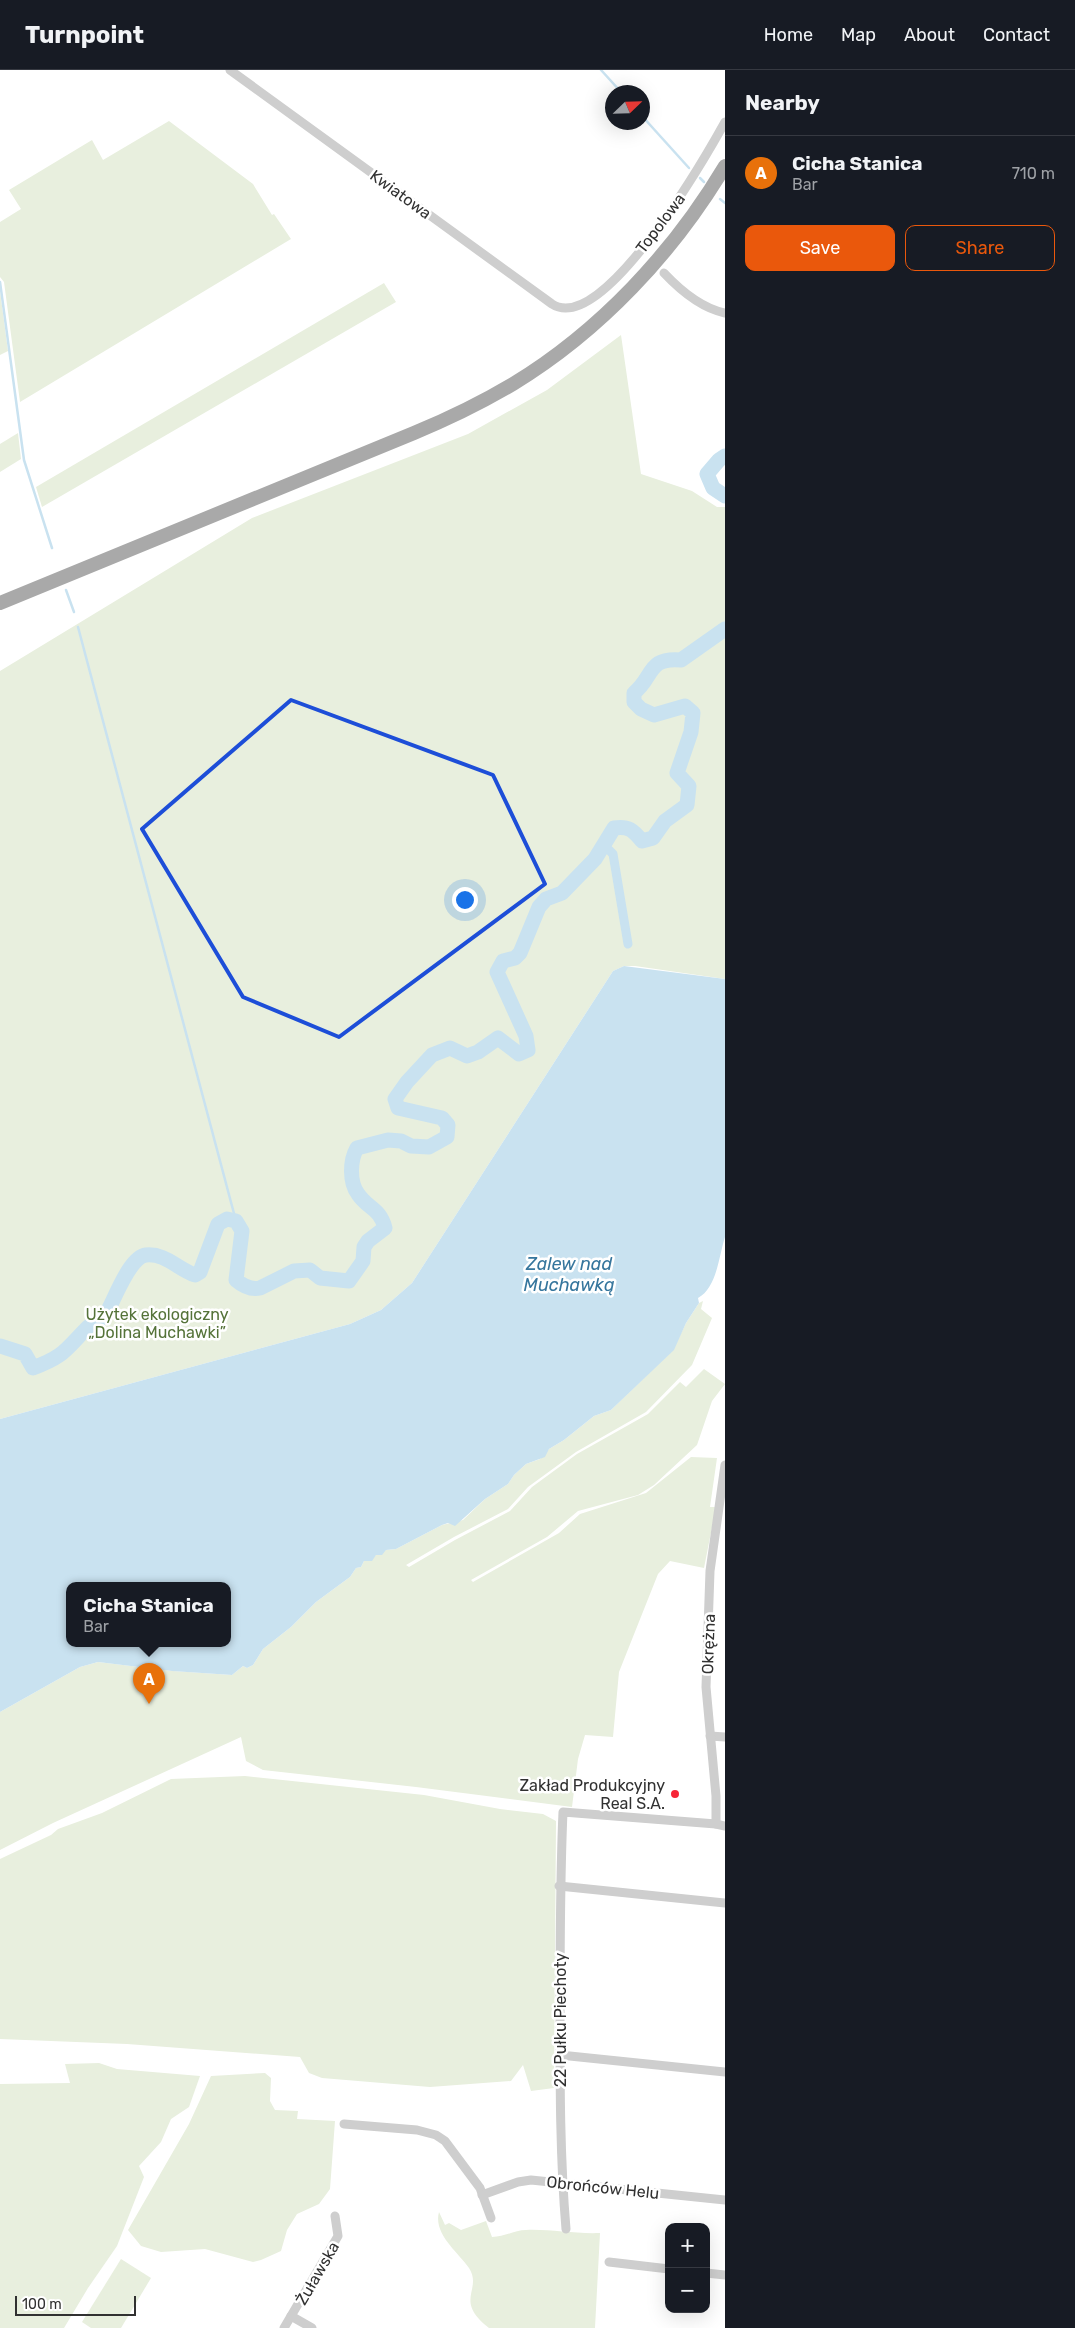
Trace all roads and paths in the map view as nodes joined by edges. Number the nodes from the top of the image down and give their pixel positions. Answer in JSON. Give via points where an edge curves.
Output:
{"nodes":[{"id":1,"x":230,"y":70,"type":"edge"},
{"id":2,"x":725,"y":122,"type":"edge"},
{"id":3,"x":725,"y":166,"type":"edge"},
{"id":4,"x":664,"y":274,"type":"dead end"},
{"id":5,"x":575,"y":308,"type":"joint"},
{"id":6,"x":725,"y":313,"type":"edge"},
{"id":7,"x":0,"y":603,"type":"edge"},
{"id":8,"x":725,"y":1464,"type":"edge"},
{"id":9,"x":710,"y":1736,"type":"junction"},
{"id":10,"x":725,"y":1737,"type":"edge"},
{"id":11,"x":721,"y":1825,"type":"edge"},
{"id":12,"x":559,"y":1886,"type":"junction"},
{"id":13,"x":725,"y":1903,"type":"edge"},
{"id":14,"x":560,"y":2055,"type":"junction"},
{"id":15,"x":725,"y":2072,"type":"edge"},
{"id":16,"x":344,"y":2124,"type":"dead end"},
{"id":17,"x":562,"y":2182,"type":"junction"},
{"id":18,"x":482,"y":2195,"type":"junction"},
{"id":19,"x":725,"y":2200,"type":"edge"},
{"id":20,"x":335,"y":2216,"type":"dead end"},
{"id":21,"x":491,"y":2218,"type":"dead end"},
{"id":22,"x":566,"y":2229,"type":"dead end"},
{"id":23,"x":609,"y":2262,"type":"dead end"},
{"id":24,"x":665,"y":2269,"type":"edge"},
{"id":25,"x":710,"y":2273,"type":"edge"},
{"id":26,"x":725,"y":2275,"type":"edge"},
{"id":27,"x":291,"y":2316,"type":"junction"},
{"id":28,"x":284,"y":2328,"type":"edge"},
{"id":29,"x":312,"y":2328,"type":"edge"}],
"edges":[{"from":1,"to":5,"type":"street","name":"Kwiatowa","via":[[552,304]]},
{"from":2,"to":5,"type":"street","name":"Topolowa","via":[[686,190],[662,222],[618,276],[590,301]]},
{"from":3,"to":7,"type":"main road","via":[[686,224],[637,283],[578,336],[513,384],[414,433]]},
{"from":4,"to":6,"type":"street","via":[[703,305]]},
{"from":8,"to":9,"type":"street","name":"Okrężna","via":[[710,1571],[706,1687]]},
{"from":9,"to":10,"type":"street"},
{"from":9,"to":11,"type":"street","name":"Okrężna"},
{"from":11,"to":12,"type":"street","name":"22 Pułku Piechoty","via":[[563,1812]]},
{"from":12,"to":13,"type":"street"},
{"from":12,"to":14,"type":"street","name":"22 Pułku Piechoty"},
{"from":14,"to":15,"type":"street"},
{"from":14,"to":17,"type":"street","name":"22 Pułku Piechoty"},
{"from":16,"to":18,"type":"street","via":[[435,2134],[455,2154]]},
{"from":17,"to":18,"type":"street","name":"Obrońców Helu","via":[[518,2182]]},
{"from":17,"to":19,"type":"street","name":"Obrońców Helu"},
{"from":17,"to":22,"type":"street","name":"22 Pułku Piechoty"},
{"from":18,"to":21,"type":"street"},
{"from":20,"to":27,"type":"street","name":"Żuławska","via":[[338,2236]]},
{"from":23,"to":24,"type":"street"},
{"from":25,"to":26,"type":"street"},
{"from":27,"to":28,"type":"street","name":"Żuławska"},
{"from":27,"to":29,"type":"street"}]}
